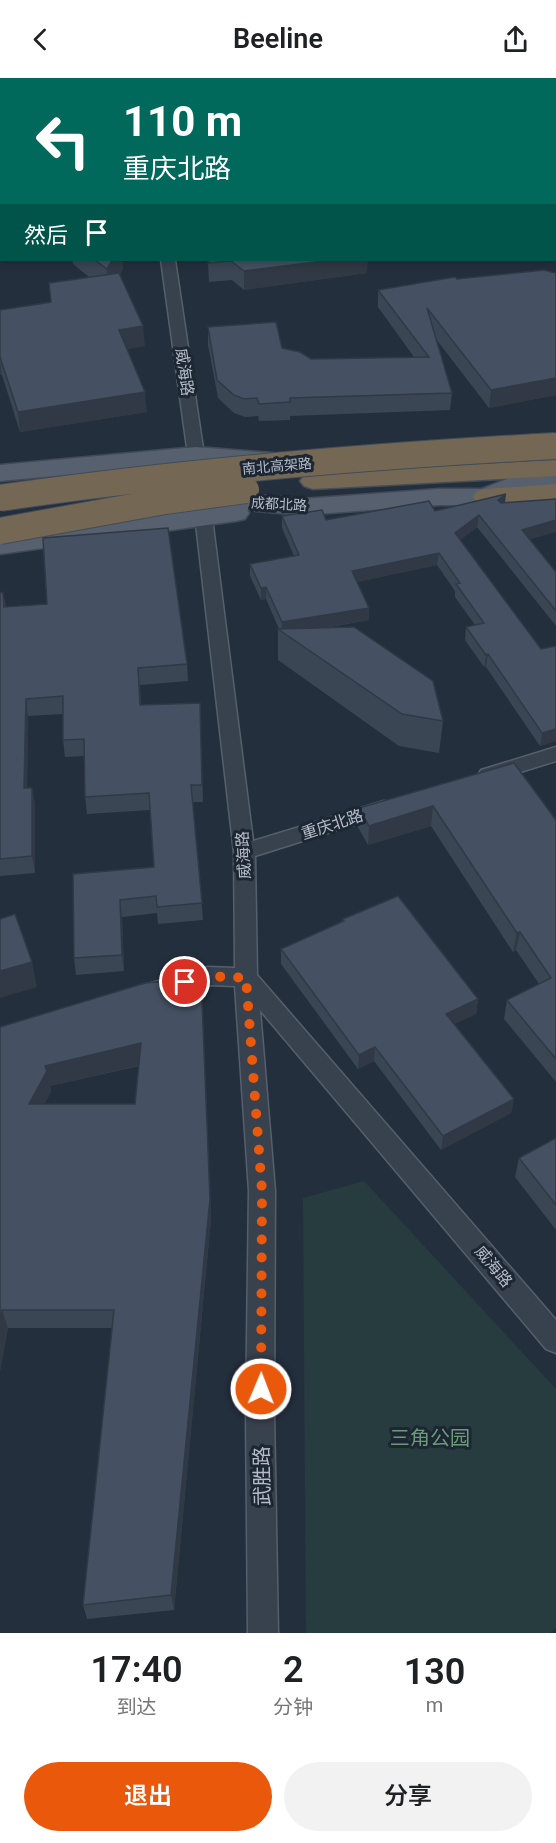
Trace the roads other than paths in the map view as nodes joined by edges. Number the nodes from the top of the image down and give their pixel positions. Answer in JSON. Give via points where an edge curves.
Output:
{"nodes":[{"id":1,"x":168,"y":261,"type":"edge"},
{"id":2,"x":556,"y":438,"type":"edge"},
{"id":3,"x":556,"y":446,"type":"edge"},
{"id":4,"x":338,"y":460,"type":"junction"},
{"id":5,"x":196,"y":462,"type":"junction"},
{"id":6,"x":30,"y":468,"type":"junction"},
{"id":7,"x":556,"y":468,"type":"edge"},
{"id":8,"x":0,"y":475,"type":"edge"},
{"id":9,"x":123,"y":475,"type":"junction"},
{"id":10,"x":313,"y":481,"type":"junction"},
{"id":11,"x":556,"y":481,"type":"edge"},
{"id":12,"x":0,"y":490,"type":"edge"},
{"id":13,"x":556,"y":492,"type":"edge"},
{"id":14,"x":486,"y":497,"type":"junction"},
{"id":15,"x":0,"y":498,"type":"edge"},
{"id":16,"x":556,"y":505,"type":"edge"},
{"id":17,"x":201,"y":507,"type":"junction"},
{"id":18,"x":0,"y":513,"type":"edge"},
{"id":19,"x":0,"y":524,"type":"edge"},
{"id":20,"x":0,"y":531,"type":"edge"},
{"id":21,"x":0,"y":546,"type":"edge"},
{"id":22,"x":556,"y":754,"type":"edge"},
{"id":23,"x":470,"y":781,"type":"edge"},
{"id":24,"x":405,"y":801,"type":"edge"},
{"id":25,"x":244,"y":852,"type":"junction"},
{"id":26,"x":246,"y":978,"type":"junction"},
{"id":27,"x":139,"y":994,"type":"edge"},
{"id":28,"x":556,"y":1340,"type":"edge"},
{"id":29,"x":264,"y":1578,"type":"junction"},
{"id":30,"x":263,"y":1633,"type":"edge"},
{"id":31,"x":278,"y":1633,"type":"edge"}],
"edges":[{"from":1,"to":5,"type":"street","name":"威海路"},
{"from":2,"to":5,"type":"main road","via":[[280,461]]},
{"from":3,"to":4,"type":"highway","name":"南北高架路","bridge":true},
{"from":4,"to":8,"type":"highway","bridge":true},
{"from":4,"to":15,"type":"highway","name":"南北高架路","bridge":true,"via":[[149,478]]},
{"from":5,"to":6,"type":"main road"},
{"from":5,"to":9,"type":"main road"},
{"from":5,"to":17,"type":"street","name":"威海路"},
{"from":6,"to":8,"type":"main road"},
{"from":6,"to":9,"type":"main road"},
{"from":7,"to":10,"type":"highway","name":"南北高架路"},
{"from":9,"to":12,"type":"main road"},
{"from":10,"to":18,"type":"highway","name":"南北高架路","via":[[105,495]]},
{"from":10,"to":20,"type":"highway","bridge":true,"via":[[165,501]]},
{"from":11,"to":14,"type":"main road","name":"成都北路","via":[[512,485]]},
{"from":13,"to":14,"type":"highway"},
{"from":14,"to":16,"type":"main road","via":[[520,506]]},
{"from":14,"to":17,"type":"main road","name":"成都北路","via":[[302,507]]},
{"from":17,"to":19,"type":"main road"},
{"from":17,"to":21,"type":"main road"},
{"from":17,"to":25,"type":"street","name":"威海路"},
{"from":22,"to":23,"type":"street"},
{"from":24,"to":25,"type":"street","name":"重庆北路"},
{"from":25,"to":26,"type":"street","name":"威海路"},
{"from":26,"to":27,"type":"street","via":[[208,976]]},
{"from":26,"to":28,"type":"street","name":"威海路"},
{"from":26,"to":29,"type":"street","name":"武胜路","via":[[262,1191],[260,1412]]},
{"from":29,"to":30,"type":"street","name":"武胜路"},
{"from":29,"to":31,"type":"street","name":"武胜路"}]}
